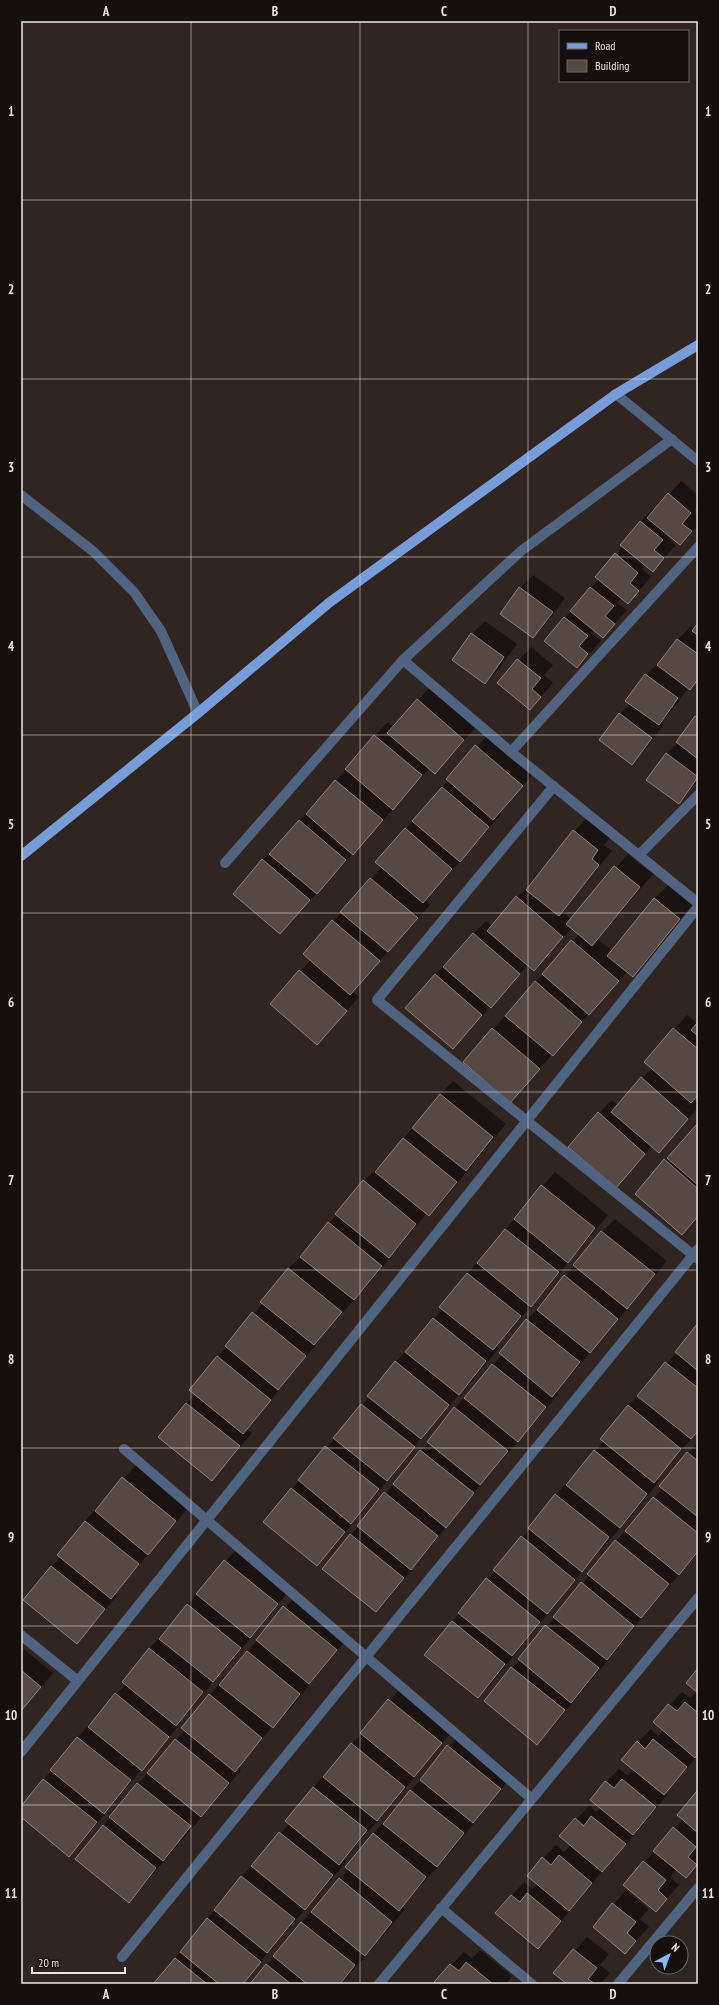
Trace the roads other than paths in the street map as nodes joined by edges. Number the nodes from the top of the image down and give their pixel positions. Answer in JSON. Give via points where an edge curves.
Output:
{"nodes":[{"id":1,"x":698,"y":345,"type":"edge"},
{"id":2,"x":616,"y":394,"type":"junction"},
{"id":3,"x":672,"y":440,"type":"junction"},
{"id":4,"x":698,"y":461,"type":"edge"},
{"id":5,"x":21,"y":495,"type":"edge"},
{"id":6,"x":698,"y":547,"type":"edge"},
{"id":7,"x":403,"y":660,"type":"junction"},
{"id":8,"x":198,"y":713,"type":"junction"},
{"id":9,"x":511,"y":752,"type":"junction"},
{"id":10,"x":554,"y":786,"type":"junction"},
{"id":11,"x":698,"y":795,"type":"edge"},
{"id":12,"x":21,"y":856,"type":"edge"},
{"id":13,"x":639,"y":856,"type":"junction"},
{"id":14,"x":226,"y":863,"type":"dead end"},
{"id":15,"x":698,"y":903,"type":"edge"},
{"id":16,"x":698,"y":907,"type":"edge"},
{"id":17,"x":527,"y":1120,"type":"junction"},
{"id":18,"x":696,"y":1255,"type":"edge"},
{"id":19,"x":124,"y":1449,"type":"dead end"},
{"id":20,"x":206,"y":1520,"type":"junction"},
{"id":21,"x":698,"y":1598,"type":"edge"},
{"id":22,"x":21,"y":1634,"type":"edge"},
{"id":23,"x":367,"y":1657,"type":"junction"},
{"id":24,"x":78,"y":1681,"type":"junction"},
{"id":25,"x":21,"y":1752,"type":"edge"},
{"id":26,"x":532,"y":1799,"type":"junction"},
{"id":27,"x":698,"y":1888,"type":"edge"},
{"id":28,"x":441,"y":1908,"type":"junction"},
{"id":29,"x":122,"y":1957,"type":"dead end"},
{"id":30,"x":379,"y":1984,"type":"edge"},
{"id":31,"x":532,"y":1984,"type":"edge"},
{"id":32,"x":618,"y":1984,"type":"edge"}],
"edges":[{"from":1,"to":2,"type":"main road"},
{"from":2,"to":3,"type":"street"},
{"from":2,"to":8,"type":"main road","via":[[330,602]]},
{"from":3,"to":4,"type":"street"},
{"from":3,"to":7,"type":"street","via":[[521,550]]},
{"from":5,"to":8,"type":"street","via":[[94,552],[134,592],[161,631]]},
{"from":6,"to":9,"type":"street"},
{"from":7,"to":9,"type":"street"},
{"from":7,"to":14,"type":"street"},
{"from":8,"to":12,"type":"main road"},
{"from":9,"to":10,"type":"street"},
{"from":10,"to":13,"type":"street"},
{"from":10,"to":17,"type":"street","via":[[377,1000]]},
{"from":11,"to":13,"type":"street"},
{"from":13,"to":15,"type":"street"},
{"from":16,"to":17,"type":"street"},
{"from":17,"to":18,"type":"street"},
{"from":17,"to":20,"type":"street"},
{"from":18,"to":23,"type":"street"},
{"from":19,"to":20,"type":"street"},
{"from":20,"to":23,"type":"street"},
{"from":20,"to":24,"type":"street"},
{"from":21,"to":26,"type":"street"},
{"from":22,"to":24,"type":"street"},
{"from":23,"to":26,"type":"street"},
{"from":23,"to":29,"type":"street"},
{"from":24,"to":25,"type":"street"},
{"from":26,"to":28,"type":"street"},
{"from":27,"to":32,"type":"street"},
{"from":28,"to":30,"type":"street"},
{"from":28,"to":31,"type":"street"}]}
